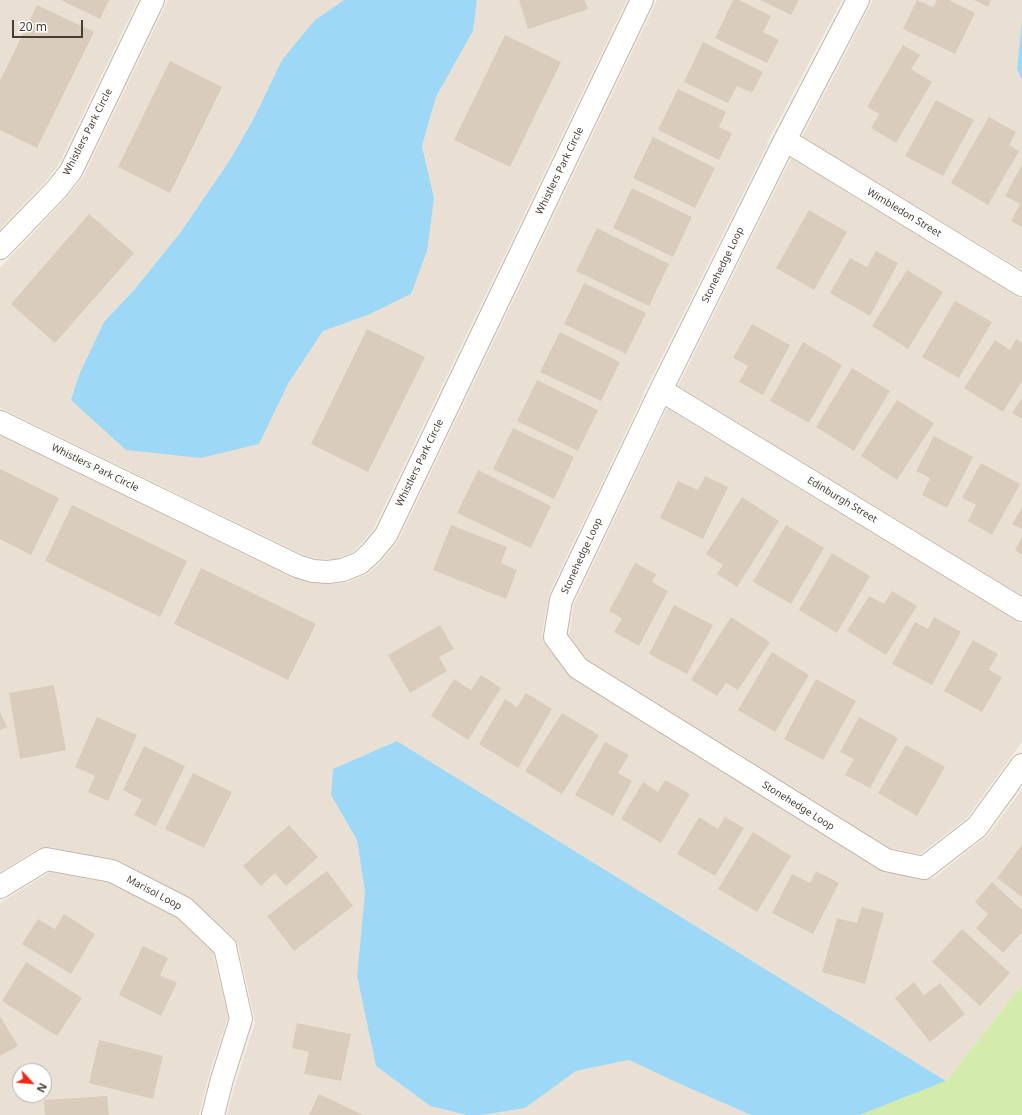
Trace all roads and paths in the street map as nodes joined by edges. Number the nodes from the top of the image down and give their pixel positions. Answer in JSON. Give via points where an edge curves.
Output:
{"nodes":[{"id":1,"x":153,"y":0,"type":"edge"},
{"id":2,"x":642,"y":0,"type":"edge"},
{"id":3,"x":858,"y":0,"type":"edge"},
{"id":4,"x":785,"y":140,"type":"junction"},
{"id":5,"x":0,"y":248,"type":"edge"},
{"id":6,"x":1022,"y":285,"type":"edge"},
{"id":7,"x":661,"y":390,"type":"junction"},
{"id":8,"x":0,"y":422,"type":"edge"},
{"id":9,"x":1022,"y":610,"type":"edge"},
{"id":10,"x":1022,"y":765,"type":"edge"},
{"id":11,"x":0,"y":887,"type":"edge"},
{"id":12,"x":213,"y":1115,"type":"edge"}],
"edges":[{"from":1,"to":5,"type":"street","name":"Whistlers Park Circle","via":[[70,171],[57,189]]},
{"from":2,"to":8,"type":"street","name":"Whistlers Park Circle","via":[[386,535],[360,563],[343,570],[328,572],[297,566]]},
{"from":3,"to":4,"type":"street","name":"Stonehedge Loop"},
{"from":4,"to":6,"type":"street","name":"Wimbledon Street"},
{"from":4,"to":7,"type":"street","name":"Stonehedge Loop"},
{"from":7,"to":9,"type":"street","name":"Edinburgh Street"},
{"from":7,"to":10,"type":"street","name":"Stonehedge Loop","via":[[561,600],[555,637],[578,668],[886,860],[924,868],[977,828]]},
{"from":11,"to":12,"type":"street","name":"Marisol Loop","via":[[46,859],[112,871],[184,908],[225,947],[242,1019]]}]}
